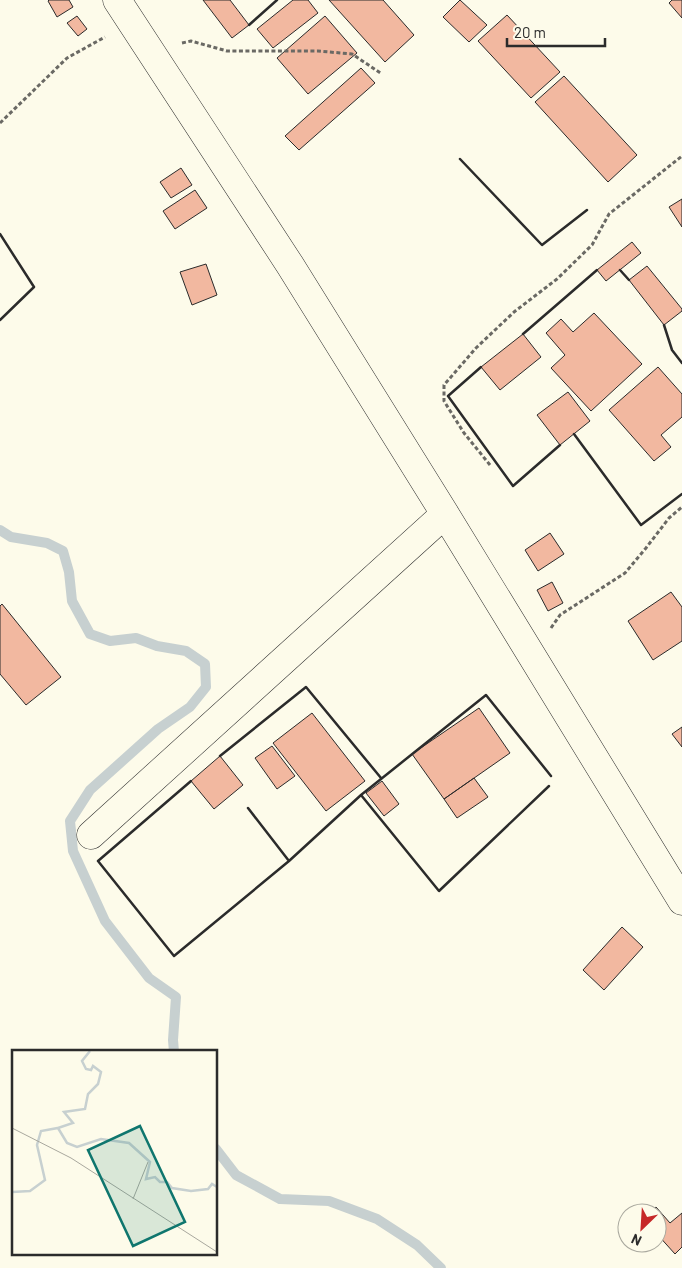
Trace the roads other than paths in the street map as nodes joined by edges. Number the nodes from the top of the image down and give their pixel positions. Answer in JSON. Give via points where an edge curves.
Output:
{"nodes":[{"id":1,"x":117,"y":0,"type":"edge"},
{"id":2,"x":445,"y":514,"type":"junction"},
{"id":3,"x":91,"y":836,"type":"dead end"},
{"id":4,"x":682,"y":901,"type":"edge"}],
"edges":[{"from":1,"to":2,"type":"street","via":[[290,264]]},
{"from":2,"to":3,"type":"street"},
{"from":2,"to":4,"type":"street"}]}
